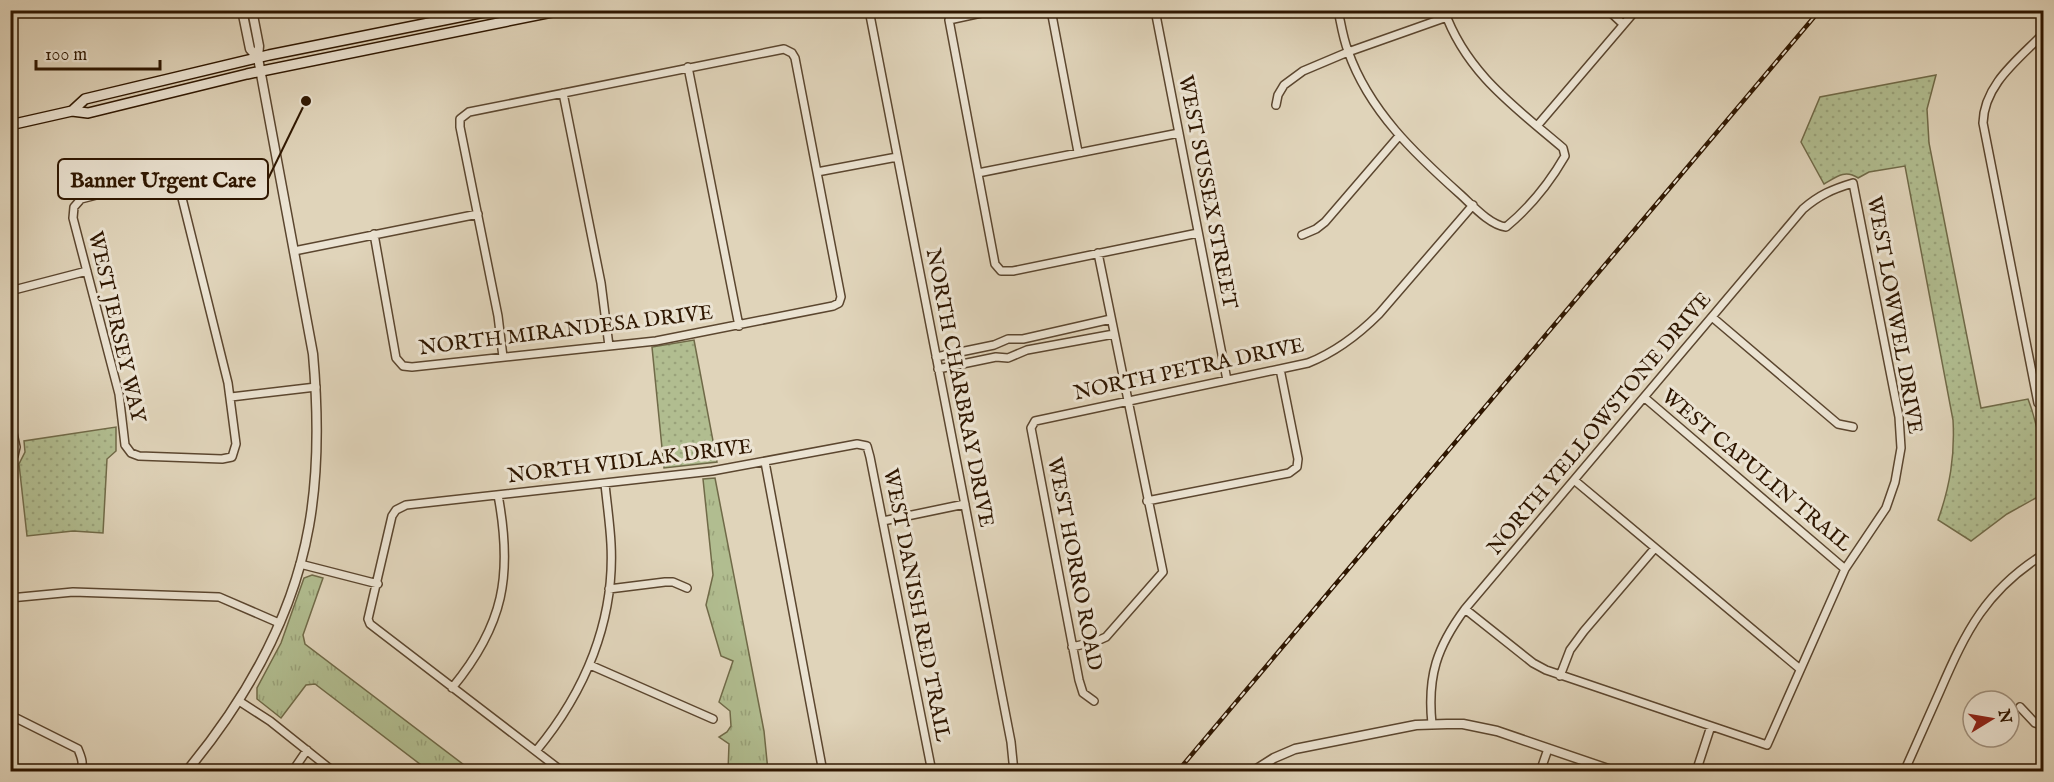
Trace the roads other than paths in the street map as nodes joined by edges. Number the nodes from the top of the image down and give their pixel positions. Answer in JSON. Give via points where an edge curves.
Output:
{"nodes":[{"id":1,"x":242,"y":10,"type":"edge"},
{"id":2,"x":252,"y":10,"type":"edge"},
{"id":3,"x":494,"y":10,"type":"edge"},
{"id":4,"x":562,"y":10,"type":"edge"},
{"id":5,"x":869,"y":10,"type":"edge"},
{"id":6,"x":995,"y":10,"type":"edge"},
{"id":7,"x":1051,"y":10,"type":"edge"},
{"id":8,"x":1155,"y":10,"type":"edge"},
{"id":9,"x":1338,"y":10,"type":"edge"},
{"id":10,"x":1608,"y":10,"type":"edge"},
{"id":11,"x":1635,"y":10,"type":"edge"},
{"id":12,"x":1445,"y":14,"type":"edge"},
{"id":13,"x":1623,"y":24,"type":"junction"},
{"id":14,"x":2043,"y":33,"type":"edge"},
{"id":15,"x":1348,"y":52,"type":"junction"},
{"id":16,"x":258,"y":58,"type":"junction"},
{"id":17,"x":688,"y":67,"type":"junction"},
{"id":18,"x":260,"y":72,"type":"junction"},
{"id":19,"x":563,"y":93,"type":"junction"},
{"id":20,"x":1276,"y":105,"type":"dead end"},
{"id":21,"x":72,"y":111,"type":"junction"},
{"id":22,"x":10,"y":125,"type":"edge"},
{"id":23,"x":1537,"y":126,"type":"junction"},
{"id":24,"x":1179,"y":133,"type":"junction"},
{"id":25,"x":1399,"y":136,"type":"junction"},
{"id":26,"x":1078,"y":152,"type":"junction"},
{"id":27,"x":897,"y":157,"type":"junction"},
{"id":28,"x":817,"y":172,"type":"junction"},
{"id":29,"x":978,"y":173,"type":"junction"},
{"id":30,"x":1853,"y":183,"type":"joint"},
{"id":31,"x":1473,"y":205,"type":"junction"},
{"id":32,"x":478,"y":214,"type":"junction"},
{"id":33,"x":1198,"y":233,"type":"junction"},
{"id":34,"x":374,"y":234,"type":"junction"},
{"id":35,"x":1302,"y":235,"type":"dead end"},
{"id":36,"x":294,"y":251,"type":"junction"},
{"id":37,"x":1098,"y":253,"type":"junction"},
{"id":38,"x":87,"y":271,"type":"junction"},
{"id":39,"x":10,"y":291,"type":"edge"},
{"id":40,"x":1712,"y":317,"type":"junction"},
{"id":41,"x":1111,"y":319,"type":"junction"},
{"id":42,"x":739,"y":326,"type":"junction"},
{"id":43,"x":1114,"y":334,"type":"junction"},
{"id":44,"x":1015,"y":338,"type":"junction"},
{"id":45,"x":609,"y":346,"type":"junction"},
{"id":46,"x":1020,"y":354,"type":"junction"},
{"id":47,"x":503,"y":357,"type":"junction"},
{"id":48,"x":936,"y":357,"type":"junction"},
{"id":49,"x":938,"y":369,"type":"junction"},
{"id":50,"x":1280,"y":369,"type":"junction"},
{"id":51,"x":1227,"y":380,"type":"junction"},
{"id":52,"x":316,"y":387,"type":"junction"},
{"id":53,"x":231,"y":397,"type":"junction"},
{"id":54,"x":1644,"y":399,"type":"junction"},
{"id":55,"x":1127,"y":401,"type":"junction"},
{"id":56,"x":2041,"y":402,"type":"edge"},
{"id":57,"x":10,"y":419,"type":"edge"},
{"id":58,"x":1853,"y":427,"type":"dead end"},
{"id":59,"x":1031,"y":428,"type":"joint"},
{"id":60,"x":867,"y":446,"type":"joint"},
{"id":61,"x":12,"y":456,"type":"edge"},
{"id":62,"x":765,"y":462,"type":"junction"},
{"id":63,"x":1575,"y":480,"type":"junction"},
{"id":64,"x":605,"y":484,"type":"junction"},
{"id":65,"x":498,"y":495,"type":"junction"},
{"id":66,"x":1147,"y":501,"type":"junction"},
{"id":67,"x":964,"y":504,"type":"junction"},
{"id":68,"x":883,"y":521,"type":"junction"},
{"id":69,"x":1655,"y":548,"type":"junction"},
{"id":70,"x":2043,"y":554,"type":"edge"},
{"id":71,"x":300,"y":564,"type":"junction"},
{"id":72,"x":1845,"y":569,"type":"junction"},
{"id":73,"x":378,"y":584,"type":"junction"},
{"id":74,"x":687,"y":588,"type":"dead end"},
{"id":75,"x":609,"y":589,"type":"junction"},
{"id":76,"x":10,"y":598,"type":"edge"},
{"id":77,"x":1465,"y":609,"type":"junction"},
{"id":78,"x":279,"y":623,"type":"junction"},
{"id":79,"x":1072,"y":647,"type":"junction"},
{"id":80,"x":590,"y":665,"type":"junction"},
{"id":81,"x":1800,"y":669,"type":"junction"},
{"id":82,"x":1560,"y":676,"type":"junction"},
{"id":83,"x":452,"y":688,"type":"junction"},
{"id":84,"x":239,"y":701,"type":"junction"},
{"id":85,"x":1094,"y":701,"type":"dead end"},
{"id":86,"x":2021,"y":708,"type":"edge"},
{"id":87,"x":10,"y":715,"type":"edge"},
{"id":88,"x":713,"y":719,"type":"dead end"},
{"id":89,"x":1432,"y":724,"type":"junction"},
{"id":90,"x":1711,"y":726,"type":"junction"},
{"id":91,"x":2043,"y":726,"type":"edge"},
{"id":92,"x":1548,"y":749,"type":"junction"},
{"id":93,"x":307,"y":750,"type":"junction"},
{"id":94,"x":536,"y":751,"type":"junction"},
{"id":95,"x":79,"y":771,"type":"edge"},
{"id":96,"x":186,"y":771,"type":"edge"},
{"id":97,"x":292,"y":771,"type":"edge"},
{"id":98,"x":334,"y":771,"type":"edge"},
{"id":99,"x":563,"y":771,"type":"edge"},
{"id":100,"x":823,"y":771,"type":"edge"},
{"id":101,"x":932,"y":771,"type":"edge"},
{"id":102,"x":1014,"y":771,"type":"edge"},
{"id":103,"x":1252,"y":771,"type":"edge"},
{"id":104,"x":1540,"y":771,"type":"edge"},
{"id":105,"x":1617,"y":771,"type":"edge"},
{"id":106,"x":1696,"y":771,"type":"edge"},
{"id":107,"x":1904,"y":771,"type":"edge"}],
"edges":[{"from":1,"to":16,"type":"street","via":[[250,49]]},
{"from":2,"to":16,"type":"street"},
{"from":3,"to":16,"type":"main road"},
{"from":4,"to":18,"type":"main road"},
{"from":5,"to":27,"type":"street","name":"NORTH CHARBRAY DRIVE"},
{"from":6,"to":29,"type":"street","via":[[949,20]]},
{"from":7,"to":26,"type":"street"},
{"from":8,"to":24,"type":"street","name":"WEST SUSSEX STREET"},
{"from":9,"to":15,"type":"street"},
{"from":10,"to":13,"type":"street"},
{"from":11,"to":13,"type":"street"},
{"from":12,"to":15,"type":"street"},
{"from":12,"to":23,"type":"street","via":[[1470,62]]},
{"from":13,"to":23,"type":"street"},
{"from":14,"to":56,"type":"street","via":[[1995,84],[1983,111]]},
{"from":15,"to":20,"type":"street","via":[[1303,71],[1284,86]]},
{"from":15,"to":25,"type":"street"},
{"from":16,"to":18,"type":"street"},
{"from":16,"to":21,"type":"main road","via":[[85,99]]},
{"from":17,"to":19,"type":"street"},
{"from":17,"to":28,"type":"street","via":[[784,49],[792,52]]},
{"from":17,"to":42,"type":"street"},
{"from":18,"to":21,"type":"main road","via":[[88,113]]},
{"from":18,"to":36,"type":"street"},
{"from":19,"to":32,"type":"street","via":[[469,112],[460,119]]},
{"from":19,"to":45,"type":"street","via":[[601,283]]},
{"from":21,"to":22,"type":"main road"},
{"from":23,"to":31,"type":"street","via":[[1563,148],[1564,156],[1542,188],[1506,227],[1494,223]]},
{"from":24,"to":26,"type":"street"},
{"from":24,"to":33,"type":"street","name":"WEST SUSSEX STREET"},
{"from":25,"to":31,"type":"street"},
{"from":25,"to":35,"type":"street","via":[[1325,222]]},
{"from":26,"to":29,"type":"street"},
{"from":27,"to":28,"type":"street"},
{"from":27,"to":48,"type":"street","name":"NORTH CHARBRAY DRIVE"},
{"from":28,"to":42,"type":"street","name":"NORTH MIRANDESA DRIVE","via":[[839,303]]},
{"from":29,"to":37,"type":"street","via":[[995,264],[1001,271]]},
{"from":30,"to":40,"type":"street","name":"NORTH YELLOWSTONE DRIVE","via":[[1817,197],[1803,209]]},
{"from":30,"to":72,"type":"street","name":"WEST LOWWEL DRIVE","via":[[1899,417],[1901,448],[1886,508]]},
{"from":31,"to":50,"type":"street","name":"NORTH PETRA DRIVE","via":[[1366,328],[1327,356]]},
{"from":32,"to":34,"type":"street"},
{"from":32,"to":47,"type":"street"},
{"from":33,"to":37,"type":"street"},
{"from":33,"to":51,"type":"street","name":"WEST SUSSEX STREET"},
{"from":34,"to":36,"type":"street"},
{"from":34,"to":47,"type":"street","name":"NORTH MIRANDESA DRIVE","via":[[396,358],[403,366]]},
{"from":36,"to":52,"type":"street"},
{"from":37,"to":41,"type":"street"},
{"from":38,"to":39,"type":"street"},
{"from":38,"to":53,"type":"street","name":"WEST JERSEY WAY","via":[[119,394],[125,445],[131,453],[232,457],[236,444]]},
{"from":38,"to":53,"type":"street","name":"WEST JERSEY WAY","via":[[73,218],[74,207],[81,199],[166,177],[176,181]]},
{"from":40,"to":54,"type":"street","name":"NORTH YELLOWSTONE DRIVE"},
{"from":40,"to":58,"type":"street","via":[[1838,424]]},
{"from":41,"to":43,"type":"street"},
{"from":41,"to":44,"type":"street"},
{"from":42,"to":45,"type":"street","name":"NORTH MIRANDESA DRIVE"},
{"from":43,"to":46,"type":"street"},
{"from":43,"to":55,"type":"street"},
{"from":44,"to":46,"type":"street","via":[[1021,344]]},
{"from":44,"to":48,"type":"street"},
{"from":45,"to":47,"type":"street","name":"NORTH MIRANDESA DRIVE"},
{"from":46,"to":49,"type":"street"},
{"from":48,"to":49,"type":"street","name":"NORTH CHARBRAY DRIVE"},
{"from":49,"to":67,"type":"street","name":"NORTH CHARBRAY DRIVE"},
{"from":50,"to":51,"type":"street","name":"NORTH PETRA DRIVE"},
{"from":50,"to":66,"type":"street","via":[[1297,467],[1289,473]]},
{"from":51,"to":55,"type":"street","name":"NORTH PETRA DRIVE"},
{"from":52,"to":53,"type":"street"},
{"from":52,"to":71,"type":"street","via":[[314,481]]},
{"from":54,"to":63,"type":"street","name":"NORTH YELLOWSTONE DRIVE"},
{"from":54,"to":72,"type":"street","name":"WEST CAPULIN TRAIL"},
{"from":55,"to":59,"type":"street","name":"NORTH PETRA DRIVE","via":[[1041,419]]},
{"from":55,"to":66,"type":"street"},
{"from":57,"to":61,"type":"street","via":[[16,447]]},
{"from":59,"to":79,"type":"street","name":"WEST HORRO ROAD"},
{"from":60,"to":62,"type":"street","name":"NORTH VIDLAK DRIVE","via":[[857,444]]},
{"from":60,"to":68,"type":"street","name":"WEST DANISH RED TRAIL"},
{"from":62,"to":64,"type":"street","name":"NORTH VIDLAK DRIVE"},
{"from":62,"to":100,"type":"street"},
{"from":63,"to":69,"type":"street"},
{"from":63,"to":77,"type":"street","name":"NORTH YELLOWSTONE DRIVE"},
{"from":64,"to":65,"type":"street","name":"NORTH VIDLAK DRIVE"},
{"from":64,"to":75,"type":"street","via":[[611,545]]},
{"from":65,"to":73,"type":"street","name":"NORTH VIDLAK DRIVE","via":[[406,505],[396,510]]},
{"from":65,"to":83,"type":"street","via":[[505,543],[500,599],[484,645]]},
{"from":66,"to":79,"type":"street","via":[[1163,572],[1106,637]]},
{"from":67,"to":68,"type":"street"},
{"from":67,"to":102,"type":"street","name":"NORTH CHARBRAY DRIVE"},
{"from":68,"to":101,"type":"street","name":"WEST DANISH RED TRAIL"},
{"from":69,"to":81,"type":"street"},
{"from":69,"to":82,"type":"street","via":[[1584,631],[1570,650]]},
{"from":70,"to":107,"type":"street","via":[[2010,579],[1968,630]]},
{"from":71,"to":73,"type":"street"},
{"from":71,"to":78,"type":"street"},
{"from":72,"to":81,"type":"street","name":"WEST LOWWEL DRIVE"},
{"from":73,"to":83,"type":"street","via":[[370,624]]},
{"from":74,"to":75,"type":"street","via":[[665,582]]},
{"from":75,"to":80,"type":"street"},
{"from":76,"to":78,"type":"street","via":[[73,592],[219,597]]},
{"from":77,"to":82,"type":"street","via":[[1533,663]]},
{"from":77,"to":89,"type":"street","name":"NORTH YELLOWSTONE DRIVE","via":[[1439,650],[1430,692]]},
{"from":78,"to":84,"type":"street"},
{"from":79,"to":85,"type":"street","name":"WEST HORRO ROAD","via":[[1083,693]]},
{"from":80,"to":88,"type":"street"},
{"from":80,"to":94,"type":"street","via":[[555,729]]},
{"from":81,"to":90,"type":"street","name":"WEST LOWWEL DRIVE","via":[[1767,744]]},
{"from":82,"to":90,"type":"street"},
{"from":83,"to":94,"type":"street"},
{"from":84,"to":93,"type":"street"},
{"from":84,"to":96,"type":"street"},
{"from":86,"to":91,"type":"street"},
{"from":87,"to":95,"type":"street","via":[[78,749],[82,760]]},
{"from":89,"to":92,"type":"street","via":[[1478,727]]},
{"from":89,"to":103,"type":"street","via":[[1295,749]]},
{"from":90,"to":106,"type":"street"},
{"from":92,"to":104,"type":"street"},
{"from":92,"to":105,"type":"street"},
{"from":93,"to":97,"type":"street"},
{"from":93,"to":98,"type":"street"},
{"from":94,"to":99,"type":"street"}]}
